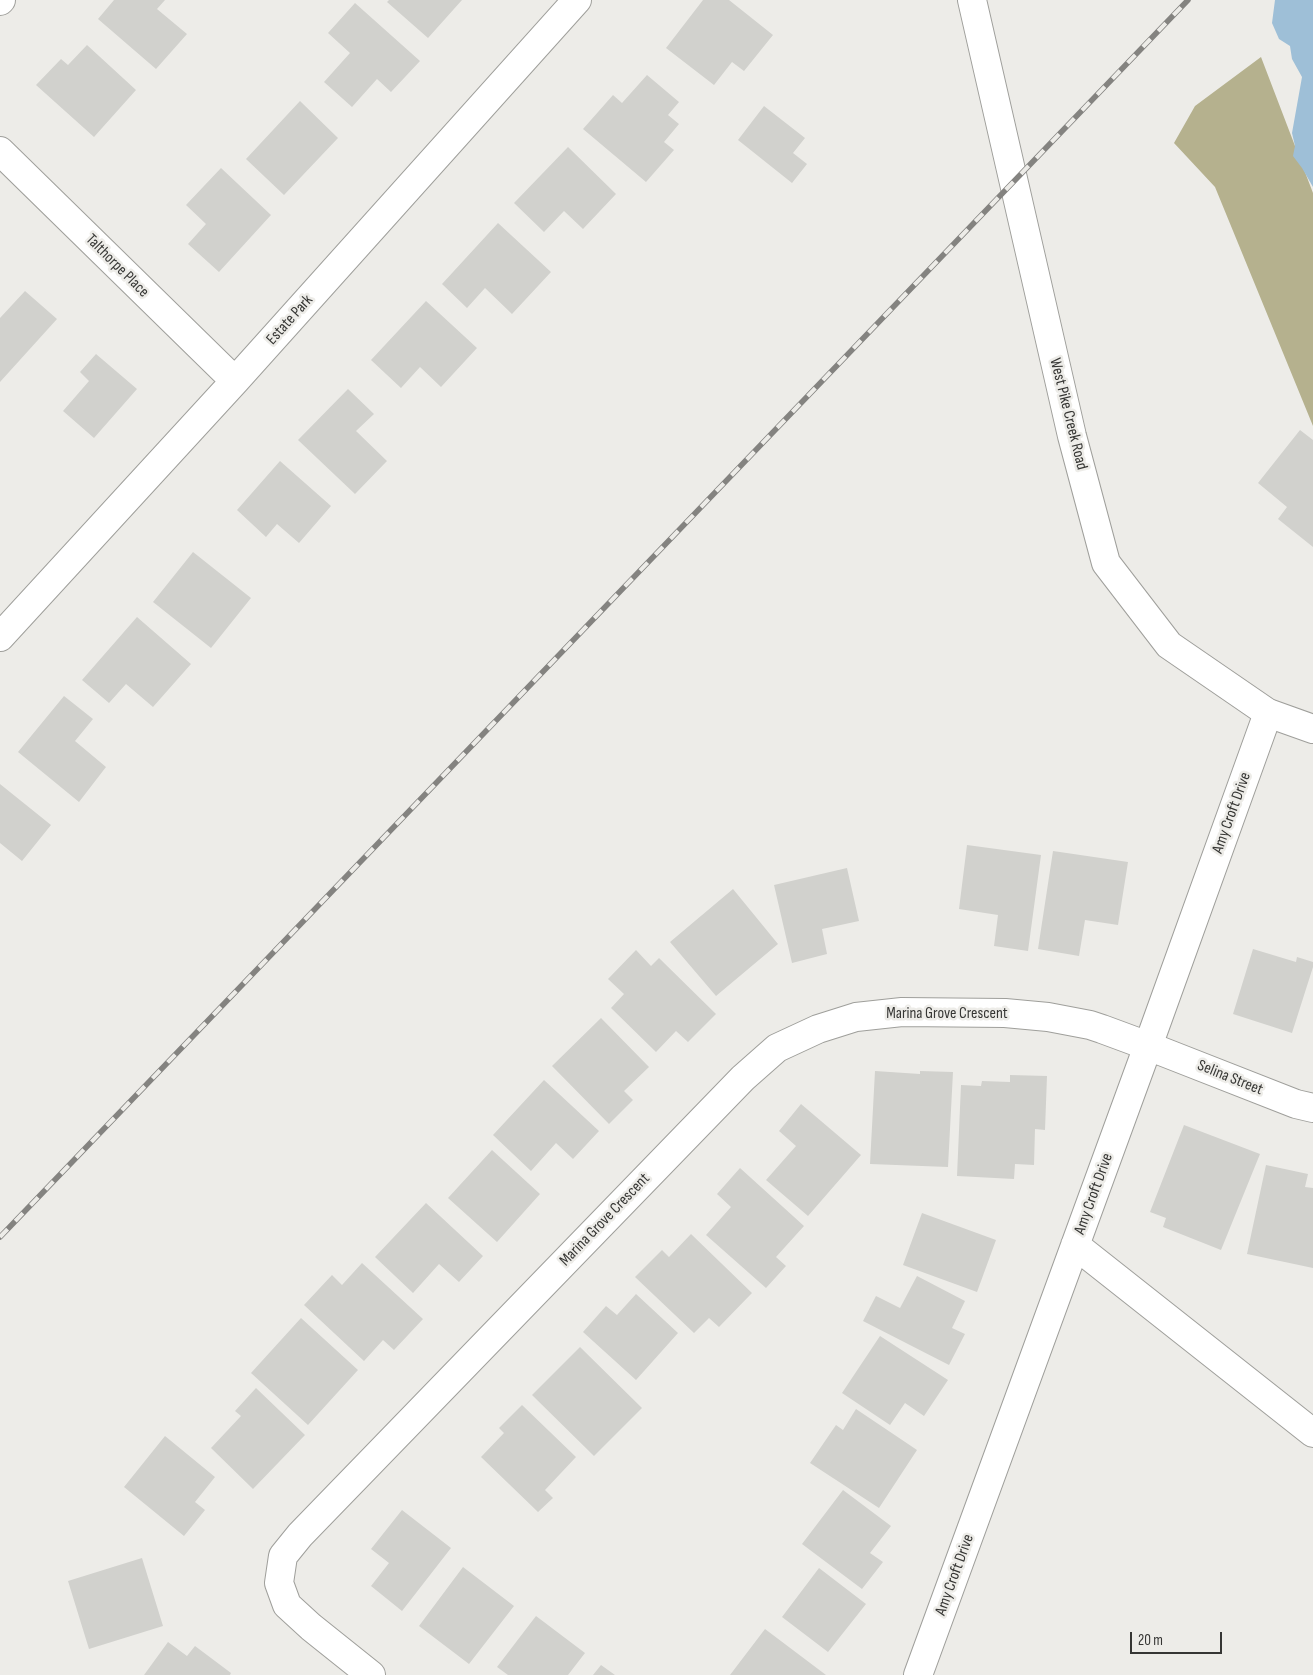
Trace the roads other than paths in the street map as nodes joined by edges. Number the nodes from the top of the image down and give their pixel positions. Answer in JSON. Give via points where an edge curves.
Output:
{"nodes":[{"id":1,"x":576,"y":0,"type":"edge"},
{"id":2,"x":972,"y":0,"type":"edge"},
{"id":3,"x":0,"y":151,"type":"edge"},
{"id":4,"x":235,"y":381,"type":"junction"},
{"id":5,"x":0,"y":637,"type":"edge"},
{"id":6,"x":1268,"y":713,"type":"junction"},
{"id":7,"x":1313,"y":729,"type":"edge"},
{"id":8,"x":1148,"y":1046,"type":"junction"},
{"id":9,"x":1313,"y":1108,"type":"edge"},
{"id":10,"x":1075,"y":1245,"type":"junction"},
{"id":11,"x":1313,"y":1433,"type":"edge"},
{"id":12,"x":371,"y":1675,"type":"edge"},
{"id":13,"x":918,"y":1675,"type":"edge"}],
"edges":[{"from":1,"to":4,"type":"street","name":"Estate Park"},
{"from":2,"to":6,"type":"street","name":"West Pike Creek Road","via":[[1072,436],[1106,563],[1169,645]]},
{"from":3,"to":4,"type":"street","name":"Talthorpe Place"},
{"from":4,"to":5,"type":"street","name":"Estate Park"},
{"from":6,"to":7,"type":"street","name":"West Pike Creek Road"},
{"from":6,"to":8,"type":"street","name":"Amy Croft Drive"},
{"from":8,"to":9,"type":"street","name":"Selina Street"},
{"from":8,"to":10,"type":"street","name":"Amy Croft Drive"},
{"from":8,"to":12,"type":"street","name":"Marina Grove Crescent","via":[[1090,1025],[1048,1017],[1005,1013],[902,1012],[856,1016],[777,1048],[730,1092],[283,1556],[280,1583],[287,1605]]},
{"from":10,"to":11,"type":"street"},
{"from":10,"to":13,"type":"street","name":"Amy Croft Drive"}]}
